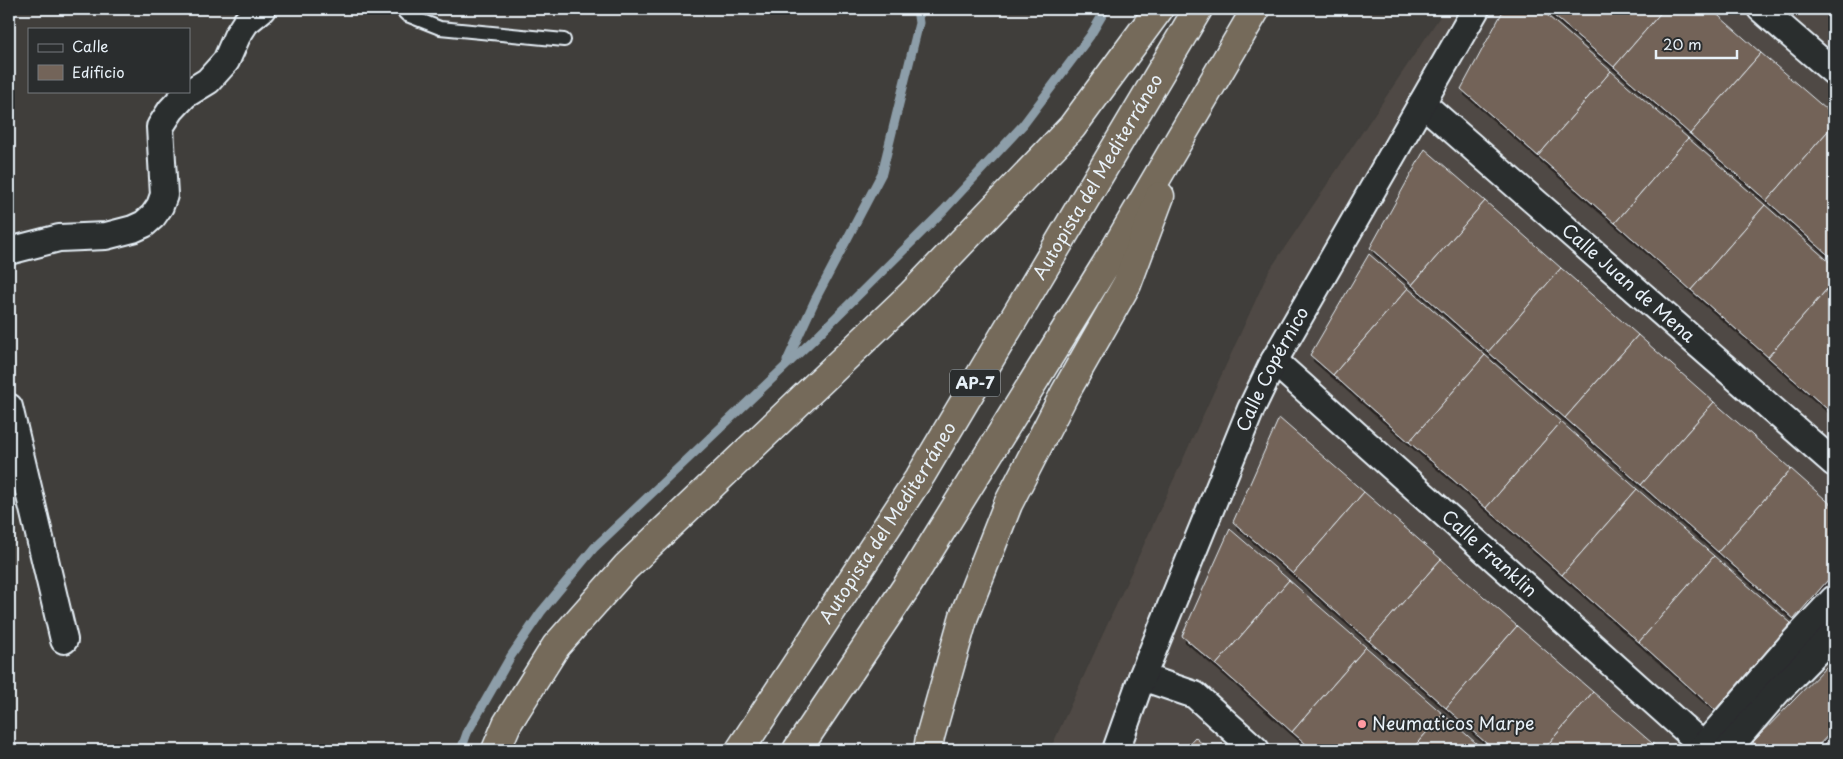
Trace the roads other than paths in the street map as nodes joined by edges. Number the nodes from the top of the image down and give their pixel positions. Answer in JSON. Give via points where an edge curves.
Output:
{"nodes":[{"id":1,"x":262,"y":9,"type":"edge"},
{"id":2,"x":402,"y":9,"type":"edge"},
{"id":3,"x":1159,"y":9,"type":"edge"},
{"id":4,"x":1198,"y":9,"type":"edge"},
{"id":5,"x":1256,"y":9,"type":"edge"},
{"id":6,"x":1476,"y":9,"type":"edge"},
{"id":7,"x":1761,"y":9,"type":"edge"},
{"id":8,"x":564,"y":40,"type":"dead end"},
{"id":9,"x":1834,"y":72,"type":"edge"},
{"id":10,"x":190,"y":92,"type":"edge"},
{"id":11,"x":190,"y":92,"type":"edge"},
{"id":12,"x":1422,"y":103,"type":"junction"},
{"id":13,"x":1188,"y":122,"type":"junction"},
{"id":14,"x":9,"y":251,"type":"edge"},
{"id":15,"x":1274,"y":360,"type":"junction"},
{"id":16,"x":9,"y":407,"type":"edge"},
{"id":17,"x":1834,"y":464,"type":"edge"},
{"id":18,"x":1834,"y":600,"type":"edge"},
{"id":19,"x":1834,"y":619,"type":"edge"},
{"id":20,"x":1834,"y":634,"type":"edge"},
{"id":21,"x":64,"y":640,"type":"dead end"},
{"id":22,"x":1791,"y":645,"type":"junction"},
{"id":23,"x":1142,"y":677,"type":"junction"},
{"id":24,"x":1709,"y":749,"type":"edge"},
{"id":25,"x":496,"y":750,"type":"edge"},
{"id":26,"x":740,"y":750,"type":"edge"},
{"id":27,"x":797,"y":750,"type":"edge"},
{"id":28,"x":928,"y":750,"type":"edge"},
{"id":29,"x":1116,"y":750,"type":"edge"},
{"id":30,"x":1256,"y":750,"type":"edge"}],
"edges":[{"from":1,"to":11,"type":"street","via":[[246,22],[226,61],[208,81]]},
{"from":2,"to":8,"type":"lane","via":[[407,15],[440,28]]},
{"from":3,"to":25,"type":"highway","via":[[1059,141],[911,295],[626,567],[556,646],[507,724]]},
{"from":4,"to":26,"type":"highway","name":"Autopista del Mediterráneo","number":"AP-7","via":[[921,475]]},
{"from":5,"to":13,"type":"highway"},
{"from":6,"to":12,"type":"street","name":"Calle Copérnico"},
{"from":7,"to":9,"type":"street"},
{"from":10,"to":14,"type":"street","via":[[171,110],[160,127],[164,195],[153,216],[139,227],[106,236],[59,238]]},
{"from":12,"to":15,"type":"street","name":"Calle Copérnico"},
{"from":12,"to":17,"type":"street","name":"Calle Juan de Mena"},
{"from":13,"to":27,"type":"highway","number":"AP-7","via":[[1104,266],[917,569]]},
{"from":13,"to":28,"type":"highway","via":[[1127,284],[1065,393],[1008,504],[964,616]]},
{"from":15,"to":23,"type":"street","name":"Calle Copérnico"},
{"from":15,"to":24,"type":"street","name":"Calle Franklin"},
{"from":16,"to":21,"type":"street"},
{"from":18,"to":22,"type":"street"},
{"from":19,"to":22,"type":"street","via":[[1808,640]]},
{"from":20,"to":24,"type":"street","via":[[1777,692]]},
{"from":22,"to":24,"type":"street"},
{"from":23,"to":29,"type":"street","name":"Calle Copérnico"},
{"from":23,"to":30,"type":"street","via":[[1195,695]]}]}
